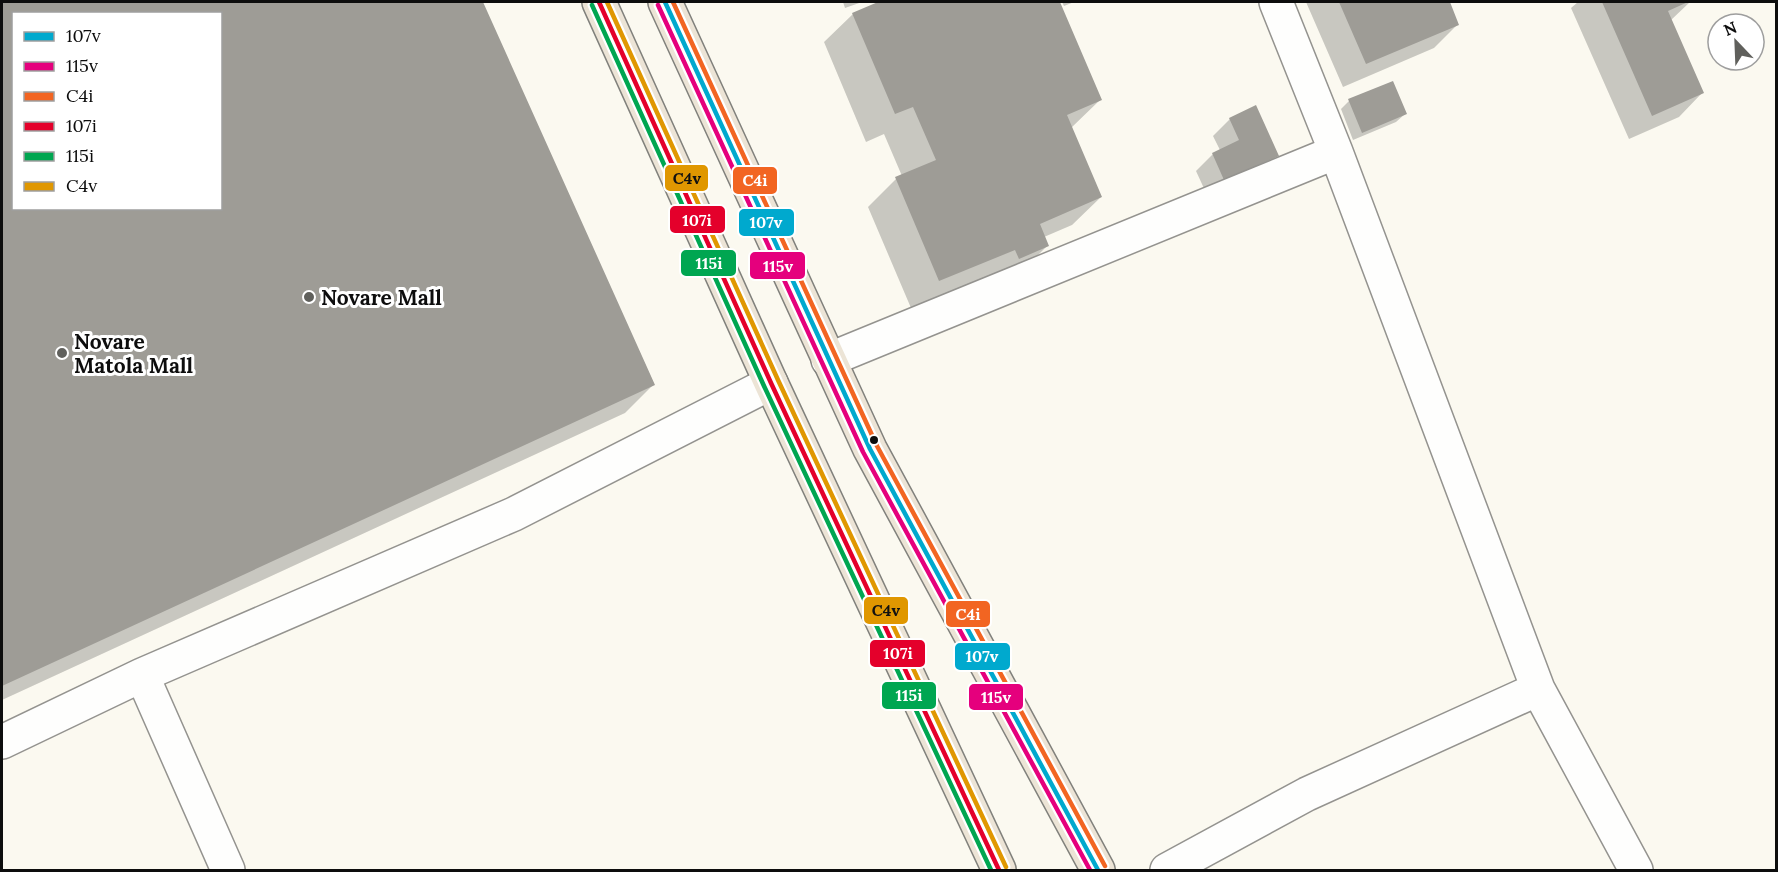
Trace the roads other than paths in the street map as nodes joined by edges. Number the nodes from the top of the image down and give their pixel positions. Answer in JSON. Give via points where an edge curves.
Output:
{"nodes":[{"id":1,"x":599,"y":2,"type":"edge"},
{"id":2,"x":665,"y":2,"type":"edge"},
{"id":3,"x":1276,"y":2,"type":"edge"},
{"id":4,"x":1336,"y":152,"type":"junction"},
{"id":5,"x":828,"y":360,"type":"junction"},
{"id":6,"x":771,"y":383,"type":"junction"},
{"id":7,"x":142,"y":675,"type":"junction"},
{"id":8,"x":1538,"y":689,"type":"junction"},
{"id":9,"x":2,"y":742,"type":"edge"},
{"id":10,"x":228,"y":870,"type":"edge"},
{"id":11,"x":999,"y":870,"type":"edge"},
{"id":12,"x":1098,"y":870,"type":"edge"},
{"id":13,"x":1167,"y":870,"type":"edge"},
{"id":14,"x":1636,"y":870,"type":"edge"}],
"edges":[{"from":1,"to":6,"type":"highway"},
{"from":2,"to":5,"type":"highway"},
{"from":3,"to":4,"type":"street"},
{"from":4,"to":5,"type":"street"},
{"from":4,"to":8,"type":"street"},
{"from":5,"to":12,"type":"highway","via":[[870,448]]},
{"from":6,"to":7,"type":"street","via":[[514,514]]},
{"from":6,"to":11,"type":"highway"},
{"from":7,"to":9,"type":"street"},
{"from":7,"to":10,"type":"street"},
{"from":8,"to":13,"type":"street","via":[[1306,794]]},
{"from":8,"to":14,"type":"street"}]}
